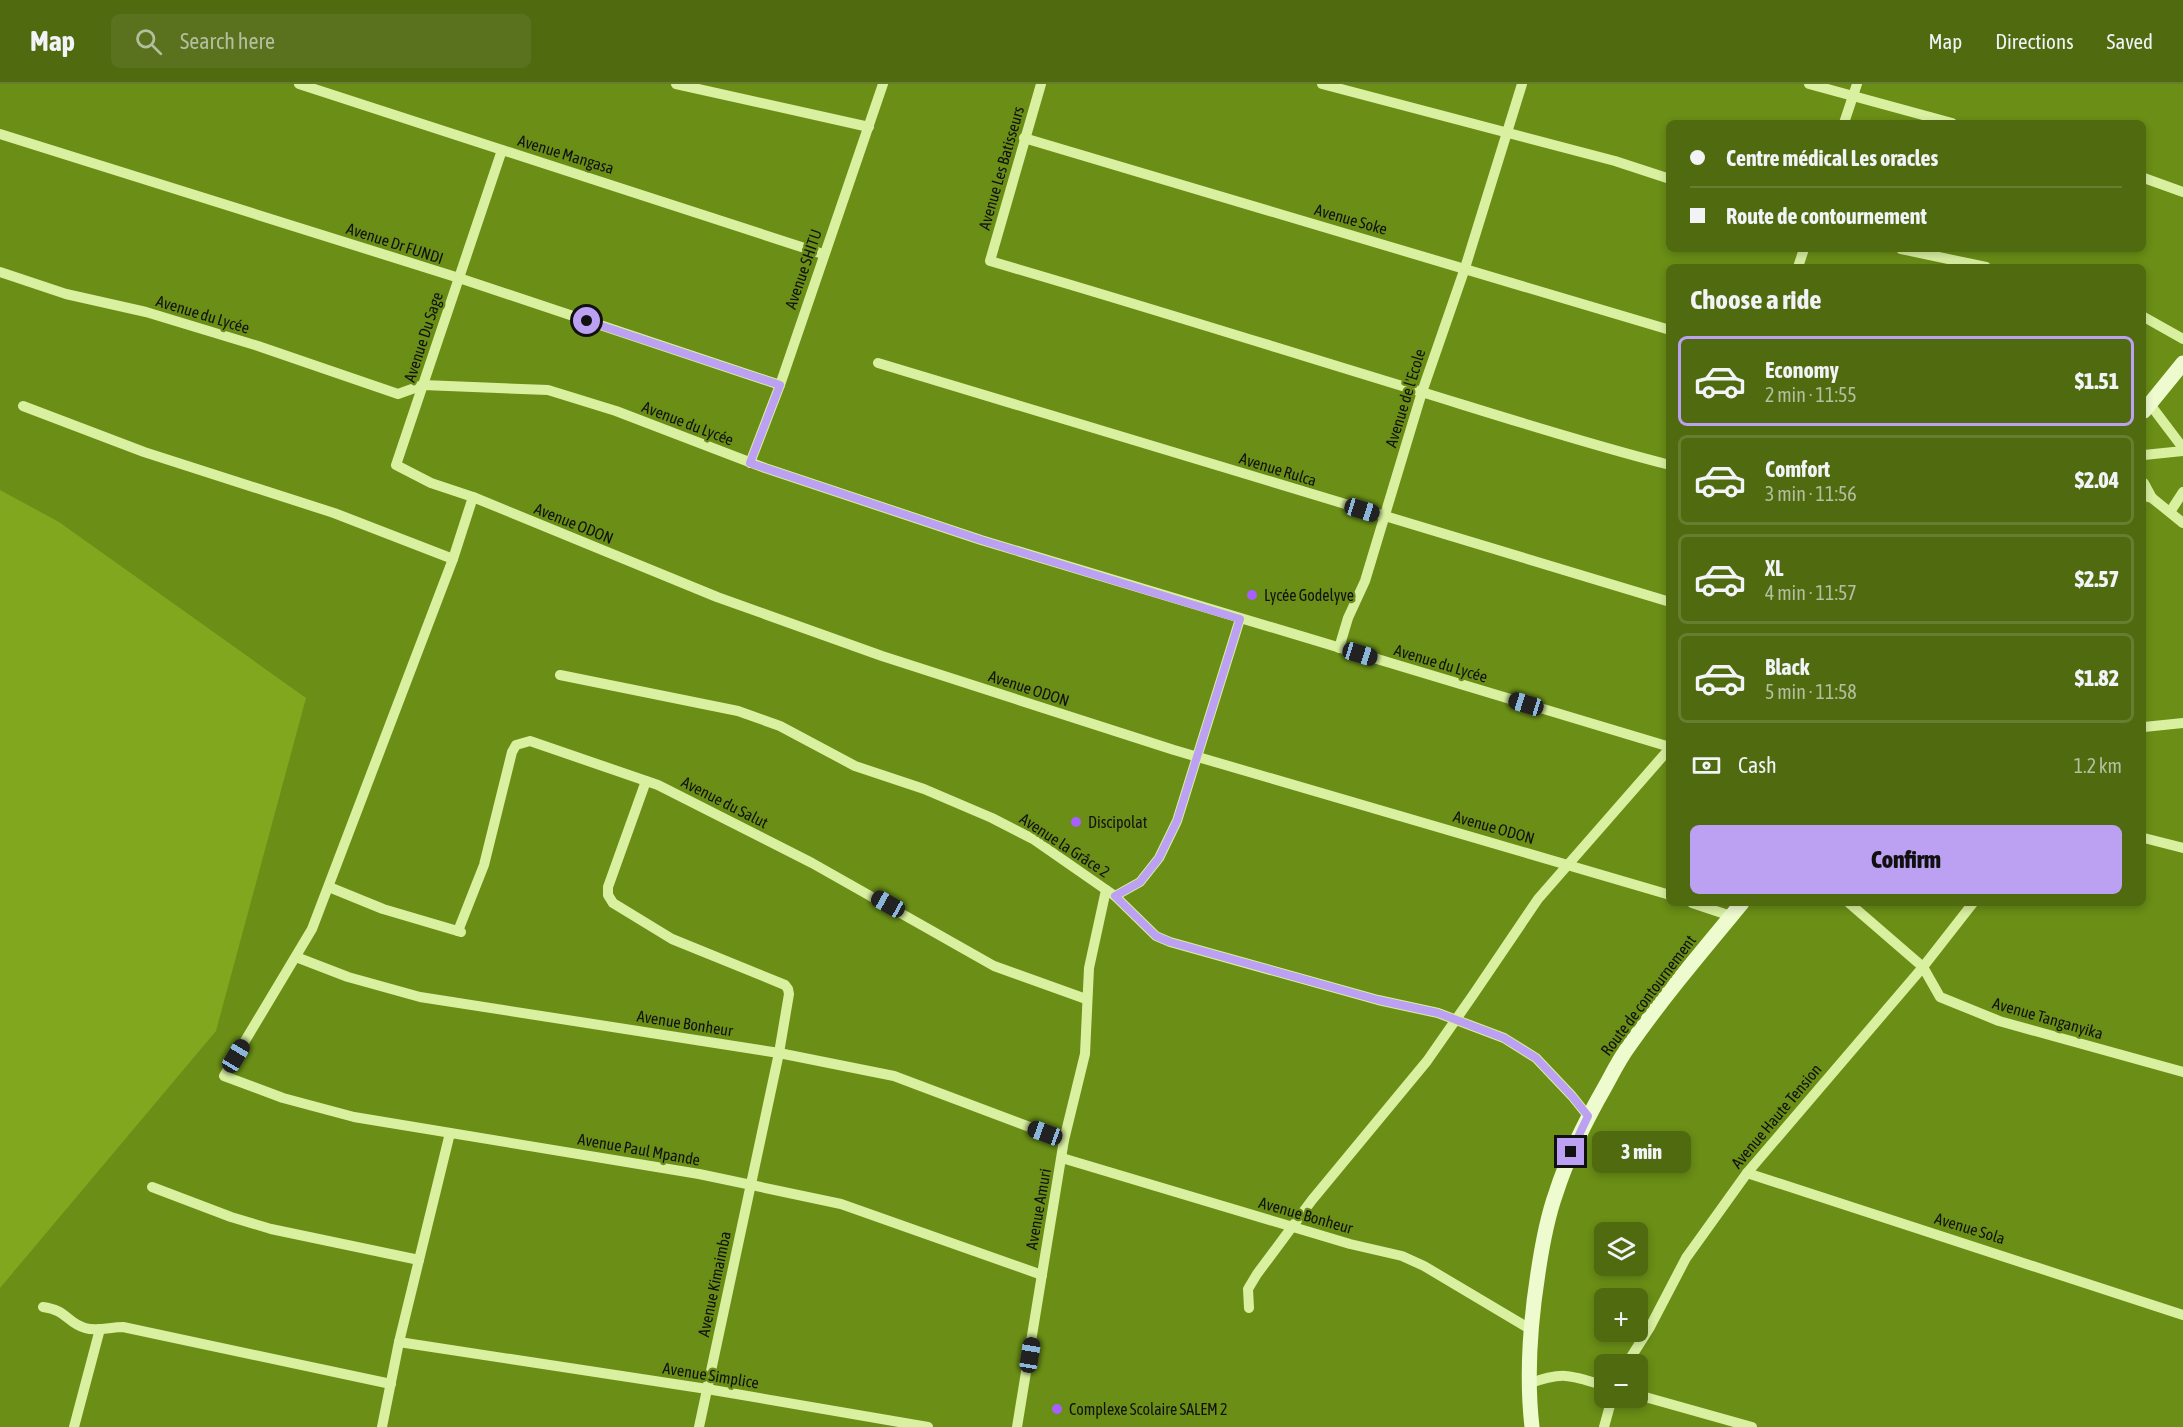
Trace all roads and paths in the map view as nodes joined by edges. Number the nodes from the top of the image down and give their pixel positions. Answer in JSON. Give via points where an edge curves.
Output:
{"nodes":[{"id":1,"x":299,"y":84,"type":"edge"},
{"id":2,"x":341,"y":84,"type":"edge"},
{"id":3,"x":676,"y":84,"type":"edge"},
{"id":4,"x":883,"y":84,"type":"edge"},
{"id":5,"x":1041,"y":84,"type":"edge"},
{"id":6,"x":1322,"y":84,"type":"edge"},
{"id":7,"x":1522,"y":84,"type":"edge"},
{"id":8,"x":1809,"y":84,"type":"edge"},
{"id":9,"x":1857,"y":84,"type":"edge"},
{"id":10,"x":1853,"y":96,"type":"junction"},
{"id":11,"x":338,"y":97,"type":"junction"},
{"id":12,"x":1845,"y":120,"type":"edge"},
{"id":13,"x":1941,"y":120,"type":"edge"},
{"id":14,"x":869,"y":127,"type":"junction"},
{"id":15,"x":1507,"y":133,"type":"junction"},
{"id":16,"x":0,"y":134,"type":"edge"},
{"id":17,"x":1024,"y":138,"type":"junction"},
{"id":18,"x":502,"y":150,"type":"junction"},
{"id":19,"x":1666,"y":179,"type":"edge"},
{"id":20,"x":2146,"y":179,"type":"edge"},
{"id":21,"x":2183,"y":192,"type":"edge"},
{"id":22,"x":1915,"y":252,"type":"edge"},
{"id":23,"x":823,"y":254,"type":"junction"},
{"id":24,"x":1972,"y":264,"type":"edge"},
{"id":25,"x":1464,"y":268,"type":"junction"},
{"id":26,"x":0,"y":272,"type":"edge"},
{"id":27,"x":459,"y":279,"type":"junction"},
{"id":28,"x":2146,"y":318,"type":"edge"},
{"id":29,"x":1666,"y":329,"type":"edge"},
{"id":30,"x":2183,"y":339,"type":"edge"},
{"id":31,"x":878,"y":363,"type":"dead end"},
{"id":32,"x":2183,"y":363,"type":"edge"},
{"id":33,"x":423,"y":385,"type":"junction"},
{"id":34,"x":780,"y":385,"type":"junction"},
{"id":35,"x":1422,"y":392,"type":"junction"},
{"id":36,"x":23,"y":405,"type":"dead end"},
{"id":37,"x":2146,"y":407,"type":"edge"},
{"id":38,"x":2183,"y":449,"type":"edge"},
{"id":39,"x":2146,"y":455,"type":"edge"},
{"id":40,"x":750,"y":463,"type":"junction"},
{"id":41,"x":1666,"y":464,"type":"edge"},
{"id":42,"x":396,"y":465,"type":"joint"},
{"id":43,"x":2183,"y":492,"type":"edge"},
{"id":44,"x":473,"y":497,"type":"junction"},
{"id":45,"x":2147,"y":497,"type":"edge"},
{"id":46,"x":2170,"y":512,"type":"junction"},
{"id":47,"x":1384,"y":516,"type":"junction"},
{"id":48,"x":2183,"y":523,"type":"edge"},
{"id":49,"x":453,"y":560,"type":"junction"},
{"id":50,"x":1666,"y":602,"type":"edge"},
{"id":51,"x":1240,"y":619,"type":"junction"},
{"id":52,"x":1340,"y":648,"type":"junction"},
{"id":53,"x":560,"y":675,"type":"dead end"},
{"id":54,"x":2183,"y":723,"type":"edge"},
{"id":55,"x":2146,"y":727,"type":"edge"},
{"id":56,"x":1666,"y":747,"type":"edge"},
{"id":57,"x":1666,"y":753,"type":"edge"},
{"id":58,"x":1197,"y":756,"type":"junction"},
{"id":59,"x":646,"y":781,"type":"junction"},
{"id":60,"x":2146,"y":839,"type":"edge"},
{"id":61,"x":2183,"y":848,"type":"edge"},
{"id":62,"x":1568,"y":864,"type":"junction"},
{"id":63,"x":329,"y":887,"type":"junction"},
{"id":64,"x":1110,"y":893,"type":"junction"},
{"id":65,"x":1666,"y":894,"type":"edge"},
{"id":66,"x":1701,"y":906,"type":"edge"},
{"id":67,"x":1739,"y":906,"type":"edge"},
{"id":68,"x":1852,"y":906,"type":"edge"},
{"id":69,"x":1971,"y":906,"type":"edge"},
{"id":70,"x":1731,"y":916,"type":"junction"},
{"id":71,"x":296,"y":957,"type":"junction"},
{"id":72,"x":1923,"y":967,"type":"junction"},
{"id":73,"x":1086,"y":999,"type":"junction"},
{"id":74,"x":1456,"y":1020,"type":"junction"},
{"id":75,"x":779,"y":1053,"type":"junction"},
{"id":76,"x":2183,"y":1072,"type":"edge"},
{"id":77,"x":1588,"y":1116,"type":"junction"},
{"id":78,"x":450,"y":1133,"type":"junction"},
{"id":79,"x":1064,"y":1140,"type":"junction"},
{"id":80,"x":1062,"y":1158,"type":"junction"},
{"id":81,"x":1747,"y":1173,"type":"junction"},
{"id":82,"x":750,"y":1185,"type":"junction"},
{"id":83,"x":152,"y":1187,"type":"dead end"},
{"id":84,"x":1292,"y":1227,"type":"junction"},
{"id":85,"x":419,"y":1260,"type":"junction"},
{"id":86,"x":1042,"y":1275,"type":"junction"},
{"id":87,"x":43,"y":1306,"type":"dead end"},
{"id":88,"x":1248,"y":1308,"type":"dead end"},
{"id":89,"x":2183,"y":1315,"type":"edge"},
{"id":90,"x":100,"y":1329,"type":"junction"},
{"id":91,"x":1530,"y":1329,"type":"junction"},
{"id":92,"x":399,"y":1342,"type":"junction"},
{"id":93,"x":1633,"y":1354,"type":"edge"},
{"id":94,"x":1594,"y":1382,"type":"edge"},
{"id":95,"x":391,"y":1384,"type":"junction"},
{"id":96,"x":1528,"y":1384,"type":"junction"},
{"id":97,"x":707,"y":1389,"type":"junction"},
{"id":98,"x":1648,"y":1398,"type":"edge"},
{"id":99,"x":1609,"y":1408,"type":"edge"},
{"id":100,"x":74,"y":1427,"type":"edge"},
{"id":101,"x":382,"y":1427,"type":"edge"},
{"id":102,"x":699,"y":1427,"type":"edge"},
{"id":103,"x":928,"y":1427,"type":"edge"},
{"id":104,"x":1017,"y":1427,"type":"edge"},
{"id":105,"x":1532,"y":1427,"type":"edge"},
{"id":106,"x":1604,"y":1427,"type":"edge"},
{"id":107,"x":1752,"y":1427,"type":"edge"}],
"edges":[{"from":1,"to":11,"type":"street","name":"Avenue Mangasa"},
{"from":2,"to":11,"type":"street"},
{"from":3,"to":14,"type":"street"},
{"from":4,"to":14,"type":"street","name":"Avenue SHITU"},
{"from":5,"to":17,"type":"street","name":"Avenue Les Batisseurs"},
{"from":6,"to":15,"type":"street"},
{"from":7,"to":15,"type":"street","name":"Avenue de l'Ecole"},
{"from":8,"to":10,"type":"street"},
{"from":9,"to":10,"type":"street"},
{"from":10,"to":12,"type":"street"},
{"from":10,"to":13,"type":"street"},
{"from":11,"to":18,"type":"street","name":"Avenue Mangasa"},
{"from":14,"to":23,"type":"street","name":"Avenue SHITU"},
{"from":15,"to":19,"type":"street"},
{"from":15,"to":25,"type":"street","name":"Avenue de l'Ecole"},
{"from":16,"to":27,"type":"street","name":"Avenue Dr FUNDI"},
{"from":17,"to":25,"type":"street","name":"Avenue Soke"},
{"from":17,"to":35,"type":"street","name":"Avenue Les Batisseurs","via":[[990,261]]},
{"from":18,"to":23,"type":"street","name":"Avenue Mangasa"},
{"from":18,"to":27,"type":"street","name":"Avenue Du Sage"},
{"from":20,"to":21,"type":"street"},
{"from":22,"to":24,"type":"street"},
{"from":23,"to":34,"type":"street","name":"Avenue SHITU"},
{"from":25,"to":29,"type":"street","name":"Avenue Soke"},
{"from":25,"to":35,"type":"street","name":"Avenue de l'Ecole"},
{"from":26,"to":33,"type":"street","name":"Avenue du Lycée","via":[[66,294],[146,312],[398,394]]},
{"from":27,"to":33,"type":"street","name":"Avenue Du Sage"},
{"from":27,"to":34,"type":"street","name":"Avenue Dr FUNDI"},
{"from":28,"to":30,"type":"street"},
{"from":31,"to":47,"type":"street","name":"Avenue Rulca"},
{"from":32,"to":37,"type":"street"},
{"from":33,"to":40,"type":"street","name":"Avenue du Lycée","via":[[548,390],[616,411]]},
{"from":33,"to":42,"type":"street","name":"Avenue Du Sage"},
{"from":34,"to":40,"type":"street","name":"Avenue SHITU"},
{"from":35,"to":41,"type":"street"},
{"from":35,"to":47,"type":"street","name":"Avenue de l'Ecole"},
{"from":36,"to":49,"type":"street","via":[[144,452],[334,513]]},
{"from":37,"to":38,"type":"street"},
{"from":38,"to":39,"type":"street"},
{"from":40,"to":51,"type":"street","name":"Avenue du Lycée","via":[[981,540]]},
{"from":42,"to":44,"type":"street","name":"Avenue ODON","via":[[431,483]]},
{"from":43,"to":46,"type":"street"},
{"from":44,"to":49,"type":"street"},
{"from":44,"to":58,"type":"street","name":"Avenue ODON","via":[[717,597],[882,656]]},
{"from":45,"to":46,"type":"street"},
{"from":46,"to":48,"type":"street"},
{"from":47,"to":50,"type":"street","name":"Avenue Rulca"},
{"from":47,"to":52,"type":"street","name":"Avenue de l'Ecole"},
{"from":49,"to":63,"type":"street"},
{"from":51,"to":52,"type":"street","name":"Avenue du Lycée"},
{"from":51,"to":58,"type":"street"},
{"from":52,"to":56,"type":"street","name":"Avenue du Lycée"},
{"from":53,"to":64,"type":"street","name":"Avenue la Grâce 2","via":[[738,711],[780,726],[855,766],[924,789],[1034,839]]},
{"from":54,"to":55,"type":"street"},
{"from":57,"to":62,"type":"street"},
{"from":58,"to":62,"type":"street","name":"Avenue ODON"},
{"from":58,"to":64,"type":"street","via":[[1177,821],[1159,858],[1140,882]]},
{"from":59,"to":63,"type":"street","name":"Avenue du Salut","via":[[530,741],[516,745],[484,865],[460,932],[383,909]]},
{"from":59,"to":73,"type":"street","name":"Avenue du Salut","via":[[822,868],[994,966]]},
{"from":59,"to":75,"type":"street","name":"Avenue Kimaimba","via":[[608,895],[622,910],[672,939],[788,988]]},
{"from":60,"to":61,"type":"street"},
{"from":62,"to":65,"type":"street","name":"Avenue ODON"},
{"from":62,"to":74,"type":"street","via":[[1538,899]]},
{"from":63,"to":71,"type":"street"},
{"from":64,"to":73,"type":"street","name":"Avenue Amuri","via":[[1094,935]]},
{"from":64,"to":74,"type":"street","name":"Avenue la Grâce 2","via":[[1156,936],[1170,942]]},
{"from":66,"to":70,"type":"street"},
{"from":67,"to":70,"type":"street","name":"Route de contournement"},
{"from":68,"to":72,"type":"street","name":"Avenue Tanganyika"},
{"from":69,"to":72,"type":"street","name":"Avenue Haute Tension"},
{"from":70,"to":77,"type":"street","name":"Route de contournement","via":[[1627,1048]]},
{"from":71,"to":75,"type":"street","name":"Avenue Bonheur","via":[[348,977],[420,997]]},
{"from":71,"to":78,"type":"street","name":"Avenue Paul Mpande","via":[[224,1076],[320,1109]]},
{"from":72,"to":76,"type":"street","name":"Avenue Tanganyika","via":[[1940,997],[1966,1009]]},
{"from":72,"to":81,"type":"street","name":"Avenue Haute Tension"},
{"from":73,"to":79,"type":"street","name":"Avenue Amuri","via":[[1085,1054]]},
{"from":74,"to":77,"type":"street","name":"Avenue la Grâce 2","via":[[1504,1038],[1536,1058]]},
{"from":74,"to":84,"type":"street"},
{"from":75,"to":79,"type":"street","name":"Avenue Bonheur","via":[[894,1076]]},
{"from":75,"to":82,"type":"street","name":"Avenue Kimaimba"},
{"from":77,"to":91,"type":"street","name":"Route de contournement","via":[[1555,1194],[1542,1246]]},
{"from":78,"to":82,"type":"street","name":"Avenue Paul Mpande"},
{"from":78,"to":85,"type":"street"},
{"from":79,"to":80,"type":"street","name":"Avenue Amuri"},
{"from":80,"to":84,"type":"street","name":"Avenue Bonheur"},
{"from":80,"to":86,"type":"street","name":"Avenue Amuri"},
{"from":81,"to":89,"type":"street","name":"Avenue Sola"},
{"from":81,"to":93,"type":"street","name":"Avenue Haute Tension","via":[[1686,1258]]},
{"from":82,"to":86,"type":"street","name":"Avenue Paul Mpande","via":[[840,1204]]},
{"from":82,"to":97,"type":"street","name":"Avenue Kimaimba"},
{"from":83,"to":85,"type":"street","via":[[271,1229]]},
{"from":84,"to":88,"type":"street","via":[[1248,1289]]},
{"from":84,"to":91,"type":"street","name":"Avenue Bonheur","via":[[1402,1256]]},
{"from":85,"to":92,"type":"street"},
{"from":86,"to":104,"type":"street","name":"Avenue Amuri"},
{"from":87,"to":90,"type":"street","via":[[62,1312],[87,1329]]},
{"from":90,"to":95,"type":"street","via":[[123,1327]]},
{"from":90,"to":100,"type":"street"},
{"from":91,"to":96,"type":"street","name":"Route de contournement"},
{"from":92,"to":95,"type":"street"},
{"from":92,"to":97,"type":"street","name":"Avenue Simplice"},
{"from":94,"to":96,"type":"street","via":[[1563,1375]]},
{"from":95,"to":101,"type":"street"},
{"from":96,"to":105,"type":"street","name":"Route de contournement"},
{"from":97,"to":102,"type":"street","name":"Avenue Kimaimba"},
{"from":97,"to":103,"type":"street","name":"Avenue Simplice"},
{"from":98,"to":107,"type":"street"},
{"from":99,"to":106,"type":"street"}]}
